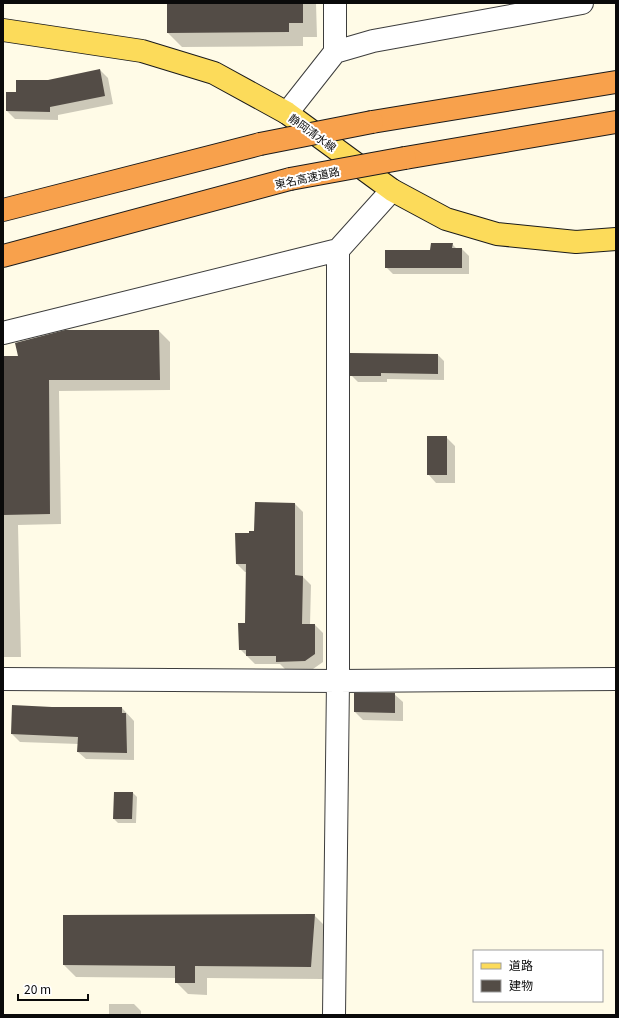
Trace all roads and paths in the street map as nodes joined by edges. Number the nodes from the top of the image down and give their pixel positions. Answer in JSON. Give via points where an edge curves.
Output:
{"nodes":[{"id":1,"x":335,"y":3,"type":"edge"},
{"id":2,"x":582,"y":3,"type":"edge"},
{"id":3,"x":3,"y":30,"type":"edge"},
{"id":4,"x":335,"y":52,"type":"junction"},
{"id":5,"x":616,"y":82,"type":"edge"},
{"id":6,"x":287,"y":113,"type":"junction"},
{"id":7,"x":616,"y":122,"type":"edge"},
{"id":8,"x":392,"y":190,"type":"junction"},
{"id":9,"x":3,"y":210,"type":"edge"},
{"id":10,"x":616,"y":239,"type":"edge"},
{"id":11,"x":338,"y":250,"type":"junction"},
{"id":12,"x":3,"y":256,"type":"edge"},
{"id":13,"x":3,"y":333,"type":"edge"},
{"id":14,"x":3,"y":679,"type":"edge"},
{"id":15,"x":616,"y":679,"type":"edge"},
{"id":16,"x":338,"y":681,"type":"junction"},
{"id":17,"x":334,"y":1015,"type":"edge"}],
"edges":[{"from":1,"to":4,"type":"street"},
{"from":2,"to":4,"type":"street","via":[[373,41]]},
{"from":3,"to":6,"type":"main road","name":"静岡清水線","via":[[142,51],[214,73]]},
{"from":4,"to":6,"type":"street"},
{"from":5,"to":9,"type":"highway","bridge":true,"via":[[372,122],[260,144]]},
{"from":6,"to":8,"type":"main road","name":"静岡清水線"},
{"from":7,"to":12,"type":"highway","name":"東名高速道路","bridge":true,"via":[[290,179]]},
{"from":8,"to":10,"type":"main road","name":"静岡清水線","via":[[446,219],[497,234],[576,242]]},
{"from":8,"to":11,"type":"street"},
{"from":11,"to":13,"type":"street"},
{"from":11,"to":16,"type":"street"},
{"from":14,"to":16,"type":"street"},
{"from":15,"to":16,"type":"street"},
{"from":16,"to":17,"type":"street"}]}
